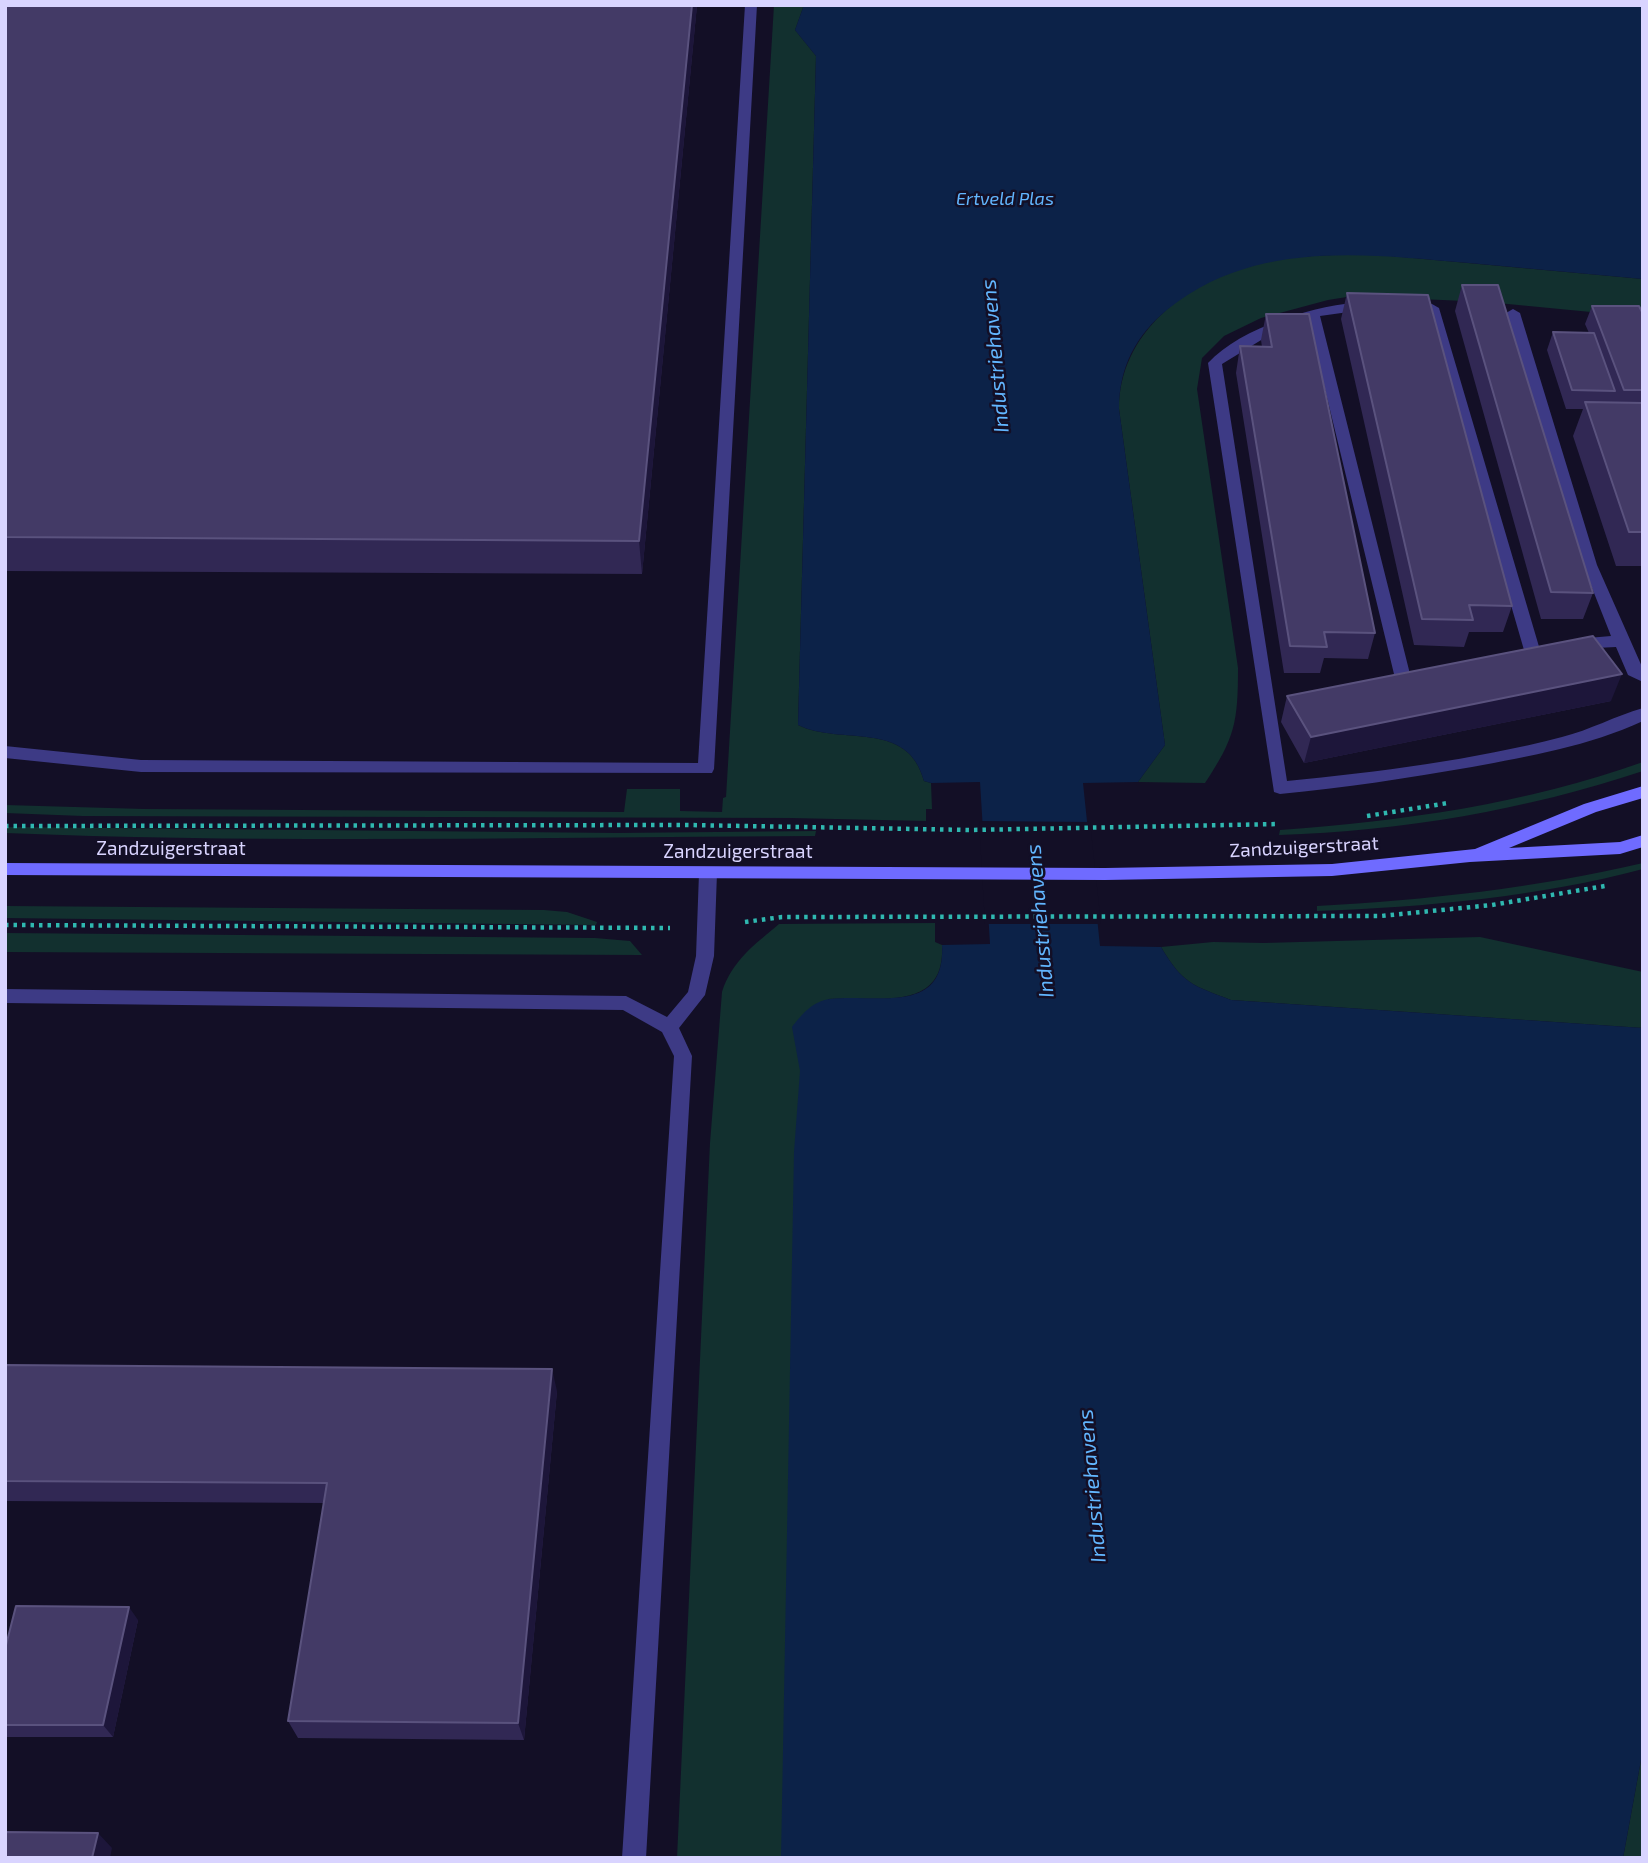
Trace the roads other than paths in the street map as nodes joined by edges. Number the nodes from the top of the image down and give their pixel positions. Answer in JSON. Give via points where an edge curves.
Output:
{"nodes":[{"id":1,"x":751,"y":5,"type":"edge"},
{"id":2,"x":1513,"y":313,"type":"dead end"},
{"id":3,"x":1313,"y":314,"type":"junction"},
{"id":4,"x":1621,"y":641,"type":"junction"},
{"id":5,"x":1402,"y":675,"type":"edge"},
{"id":6,"x":1643,"y":677,"type":"edge"},
{"id":7,"x":1643,"y":714,"type":"edge"},
{"id":8,"x":5,"y":752,"type":"edge"},
{"id":9,"x":1643,"y":792,"type":"edge"},
{"id":10,"x":1643,"y":841,"type":"edge"},
{"id":11,"x":1470,"y":856,"type":"junction"},
{"id":12,"x":5,"y":869,"type":"edge"},
{"id":13,"x":708,"y":873,"type":"junction"},
{"id":14,"x":5,"y":996,"type":"edge"},
{"id":15,"x":669,"y":1027,"type":"junction"},
{"id":16,"x":634,"y":1858,"type":"edge"}],
"edges":[{"from":1,"to":8,"type":"lane","via":[[706,769],[141,766]]},
{"from":2,"to":4,"type":"lane","via":[[1590,565]]},
{"from":3,"to":4,"type":"lane","via":[[1359,306],[1432,308],[1537,649]]},
{"from":3,"to":5,"type":"lane"},
{"from":3,"to":7,"type":"lane","via":[[1242,342],[1215,363],[1273,699],[1280,788],[1362,781],[1539,748],[1618,726]]},
{"from":4,"to":6,"type":"lane","via":[[1634,671]]},
{"from":9,"to":11,"type":"main road","name":"Zandzuigerstraat"},
{"from":10,"to":11,"type":"main road","name":"Zandzuigerstraat","via":[[1620,848]]},
{"from":11,"to":13,"type":"main road","name":"Zandzuigerstraat","via":[[1332,870]]},
{"from":12,"to":13,"type":"main road","name":"Zandzuigerstraat"},
{"from":13,"to":15,"type":"lane","via":[[705,956],[696,995]]},
{"from":14,"to":15,"type":"lane","via":[[626,1003]]},
{"from":15,"to":16,"type":"lane","via":[[683,1056]]}]}
